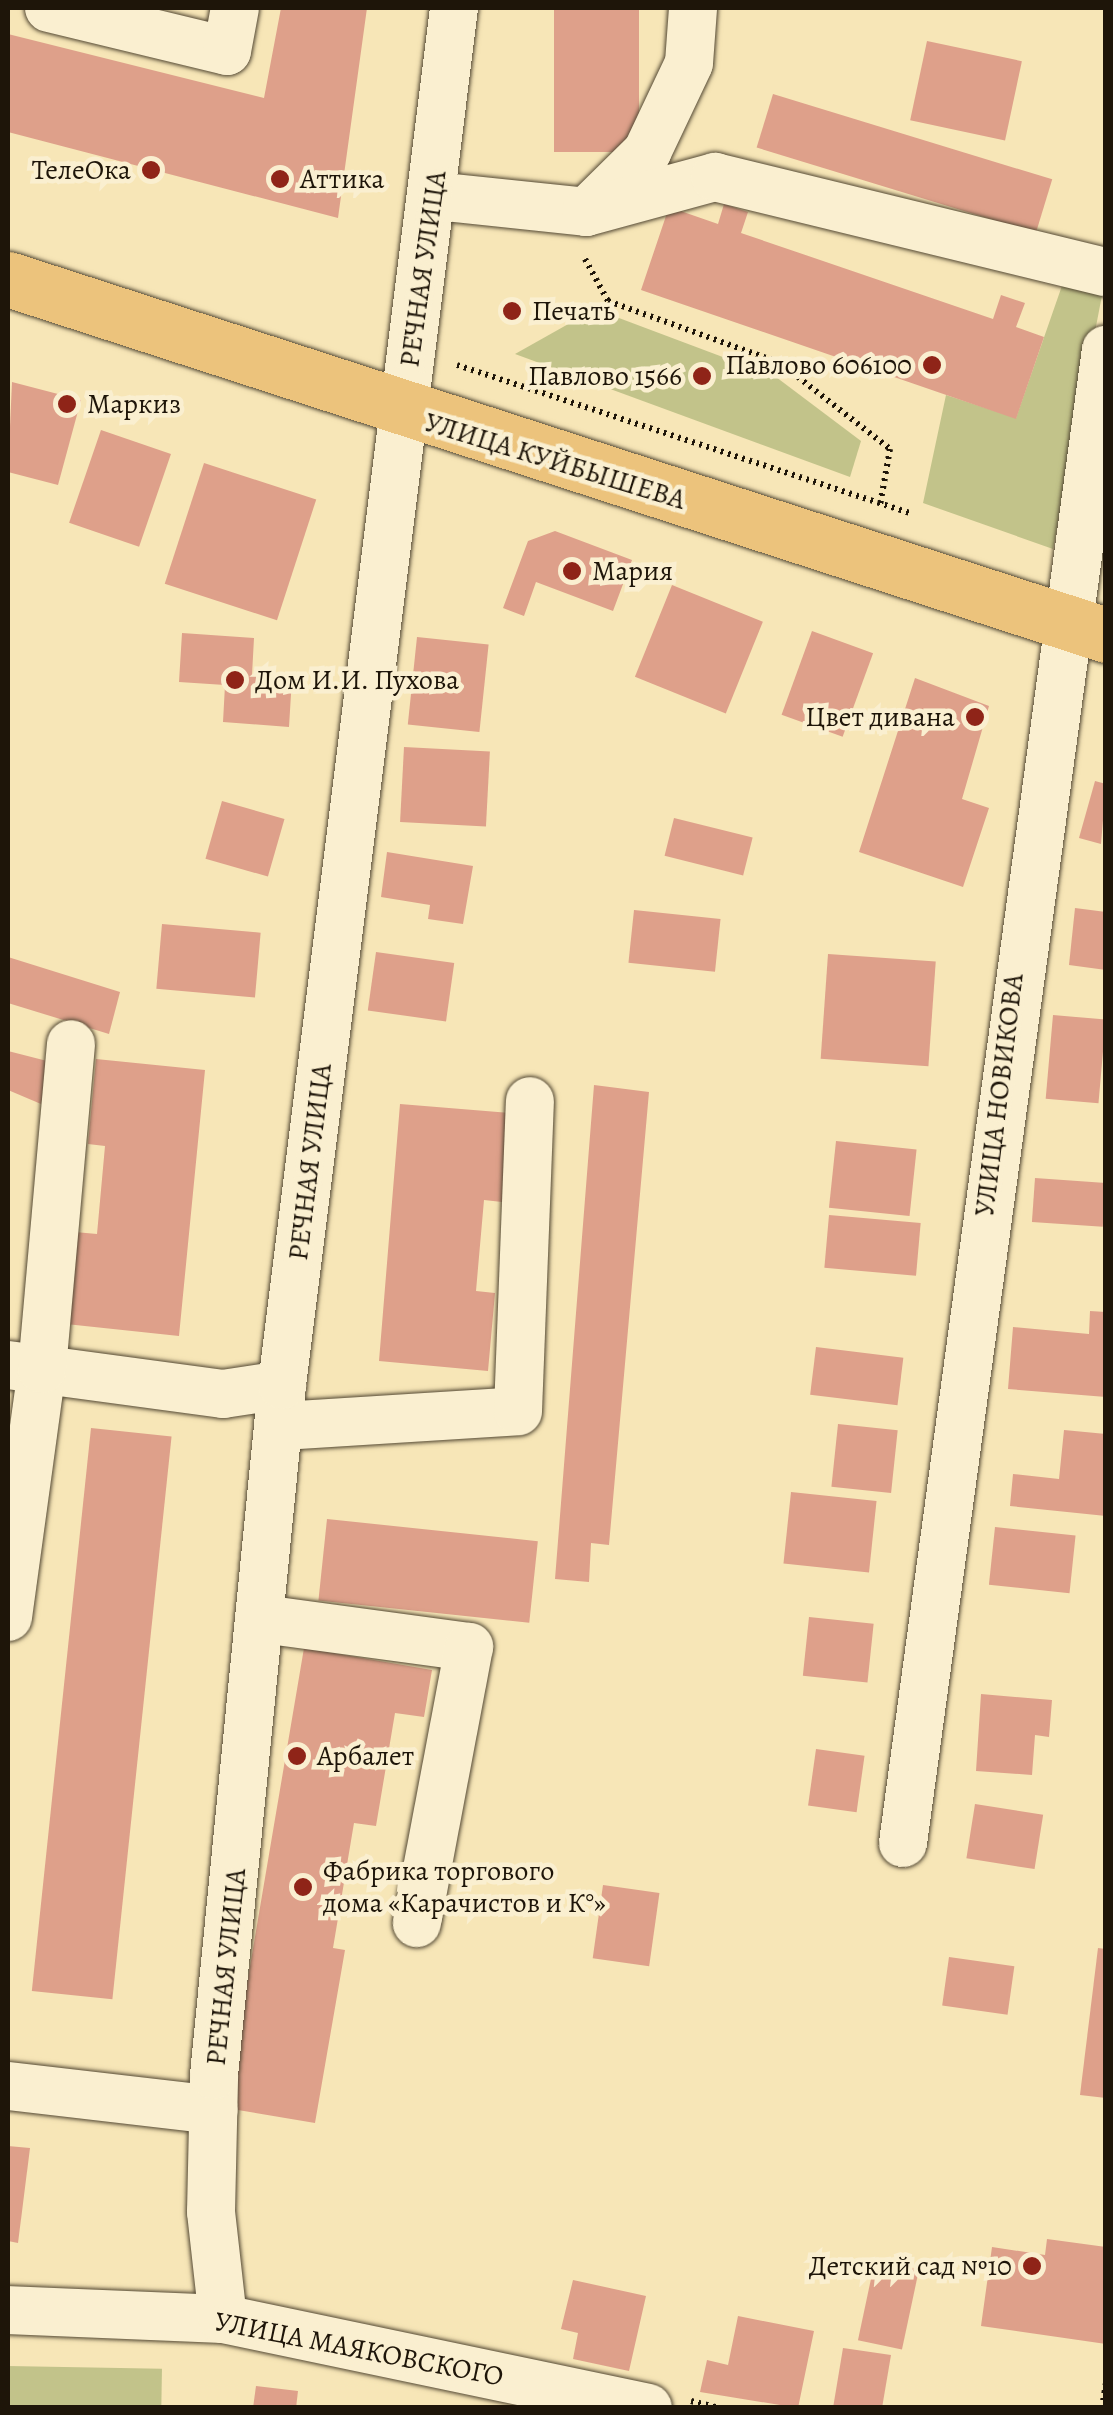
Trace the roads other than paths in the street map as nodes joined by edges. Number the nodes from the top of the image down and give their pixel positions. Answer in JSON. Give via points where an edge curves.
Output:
{"nodes":[{"id":1,"x":49,"y":8,"type":"edge"},
{"id":2,"x":235,"y":8,"type":"edge"},
{"id":3,"x":454,"y":8,"type":"edge"},
{"id":4,"x":693,"y":8,"type":"edge"},
{"id":5,"x":435,"y":196,"type":"junction"},
{"id":6,"x":571,"y":210,"type":"junction"},
{"id":7,"x":1106,"y":272,"type":"edge"},
{"id":8,"x":8,"y":279,"type":"edge"},
{"id":9,"x":1106,"y":350,"type":"edge"},
{"id":10,"x":402,"y":413,"type":"junction"},
{"id":11,"x":1088,"y":630,"type":"edge"},
{"id":12,"x":71,"y":1044,"type":"dead end"},
{"id":13,"x":530,"y":1102,"type":"dead end"},
{"id":14,"x":25,"y":1367,"type":"edge"},
{"id":15,"x":282,"y":1405,"type":"junction"},
{"id":16,"x":8,"y":1617,"type":"edge"},
{"id":17,"x":262,"y":1618,"type":"junction"},
{"id":18,"x":902,"y":1843,"type":"dead end"},
{"id":19,"x":417,"y":1924,"type":"dead end"},
{"id":20,"x":8,"y":2086,"type":"edge"},
{"id":21,"x":214,"y":2110,"type":"junction"},
{"id":22,"x":8,"y":2310,"type":"edge"},
{"id":23,"x":222,"y":2319,"type":"junction"},
{"id":24,"x":648,"y":2408,"type":"edge"}],
"edges":[{"from":1,"to":2,"type":"street","via":[[227,51]]},
{"from":3,"to":5,"type":"street","name":"РЕЧНАЯ УЛИЦА"},
{"from":4,"to":6,"type":"street","via":[[689,63],[647,152]]},
{"from":5,"to":6,"type":"street"},
{"from":5,"to":10,"type":"street","name":"РЕЧНАЯ УЛИЦА"},
{"from":6,"to":7,"type":"street","via":[[715,176]]},
{"from":8,"to":10,"type":"main road","name":"УЛИЦА КУЙБЫШЕВА"},
{"from":9,"to":11,"type":"street","name":"УЛИЦА НОВИКОВА","via":[[1072,552]]},
{"from":10,"to":11,"type":"main road","name":"УЛИЦА КУЙБЫШЕВА"},
{"from":10,"to":15,"type":"street","name":"РЕЧНАЯ УЛИЦА"},
{"from":11,"to":18,"type":"street","name":"УЛИЦА НОВИКОВА"},
{"from":12,"to":14,"type":"street"},
{"from":13,"to":15,"type":"street","via":[[518,1411]]},
{"from":14,"to":15,"type":"street"},
{"from":14,"to":16,"type":"street"},
{"from":15,"to":17,"type":"street","name":"РЕЧНАЯ УЛИЦА"},
{"from":17,"to":19,"type":"street","via":[[468,1647]]},
{"from":17,"to":21,"type":"street","name":"РЕЧНАЯ УЛИЦА"},
{"from":20,"to":21,"type":"street"},
{"from":21,"to":23,"type":"street","name":"РЕЧНАЯ УЛИЦА"},
{"from":22,"to":23,"type":"street","name":"УЛИЦА МАЯКОВСКОГО"},
{"from":23,"to":24,"type":"street","name":"УЛИЦА МАЯКОВСКОГО"}]}
